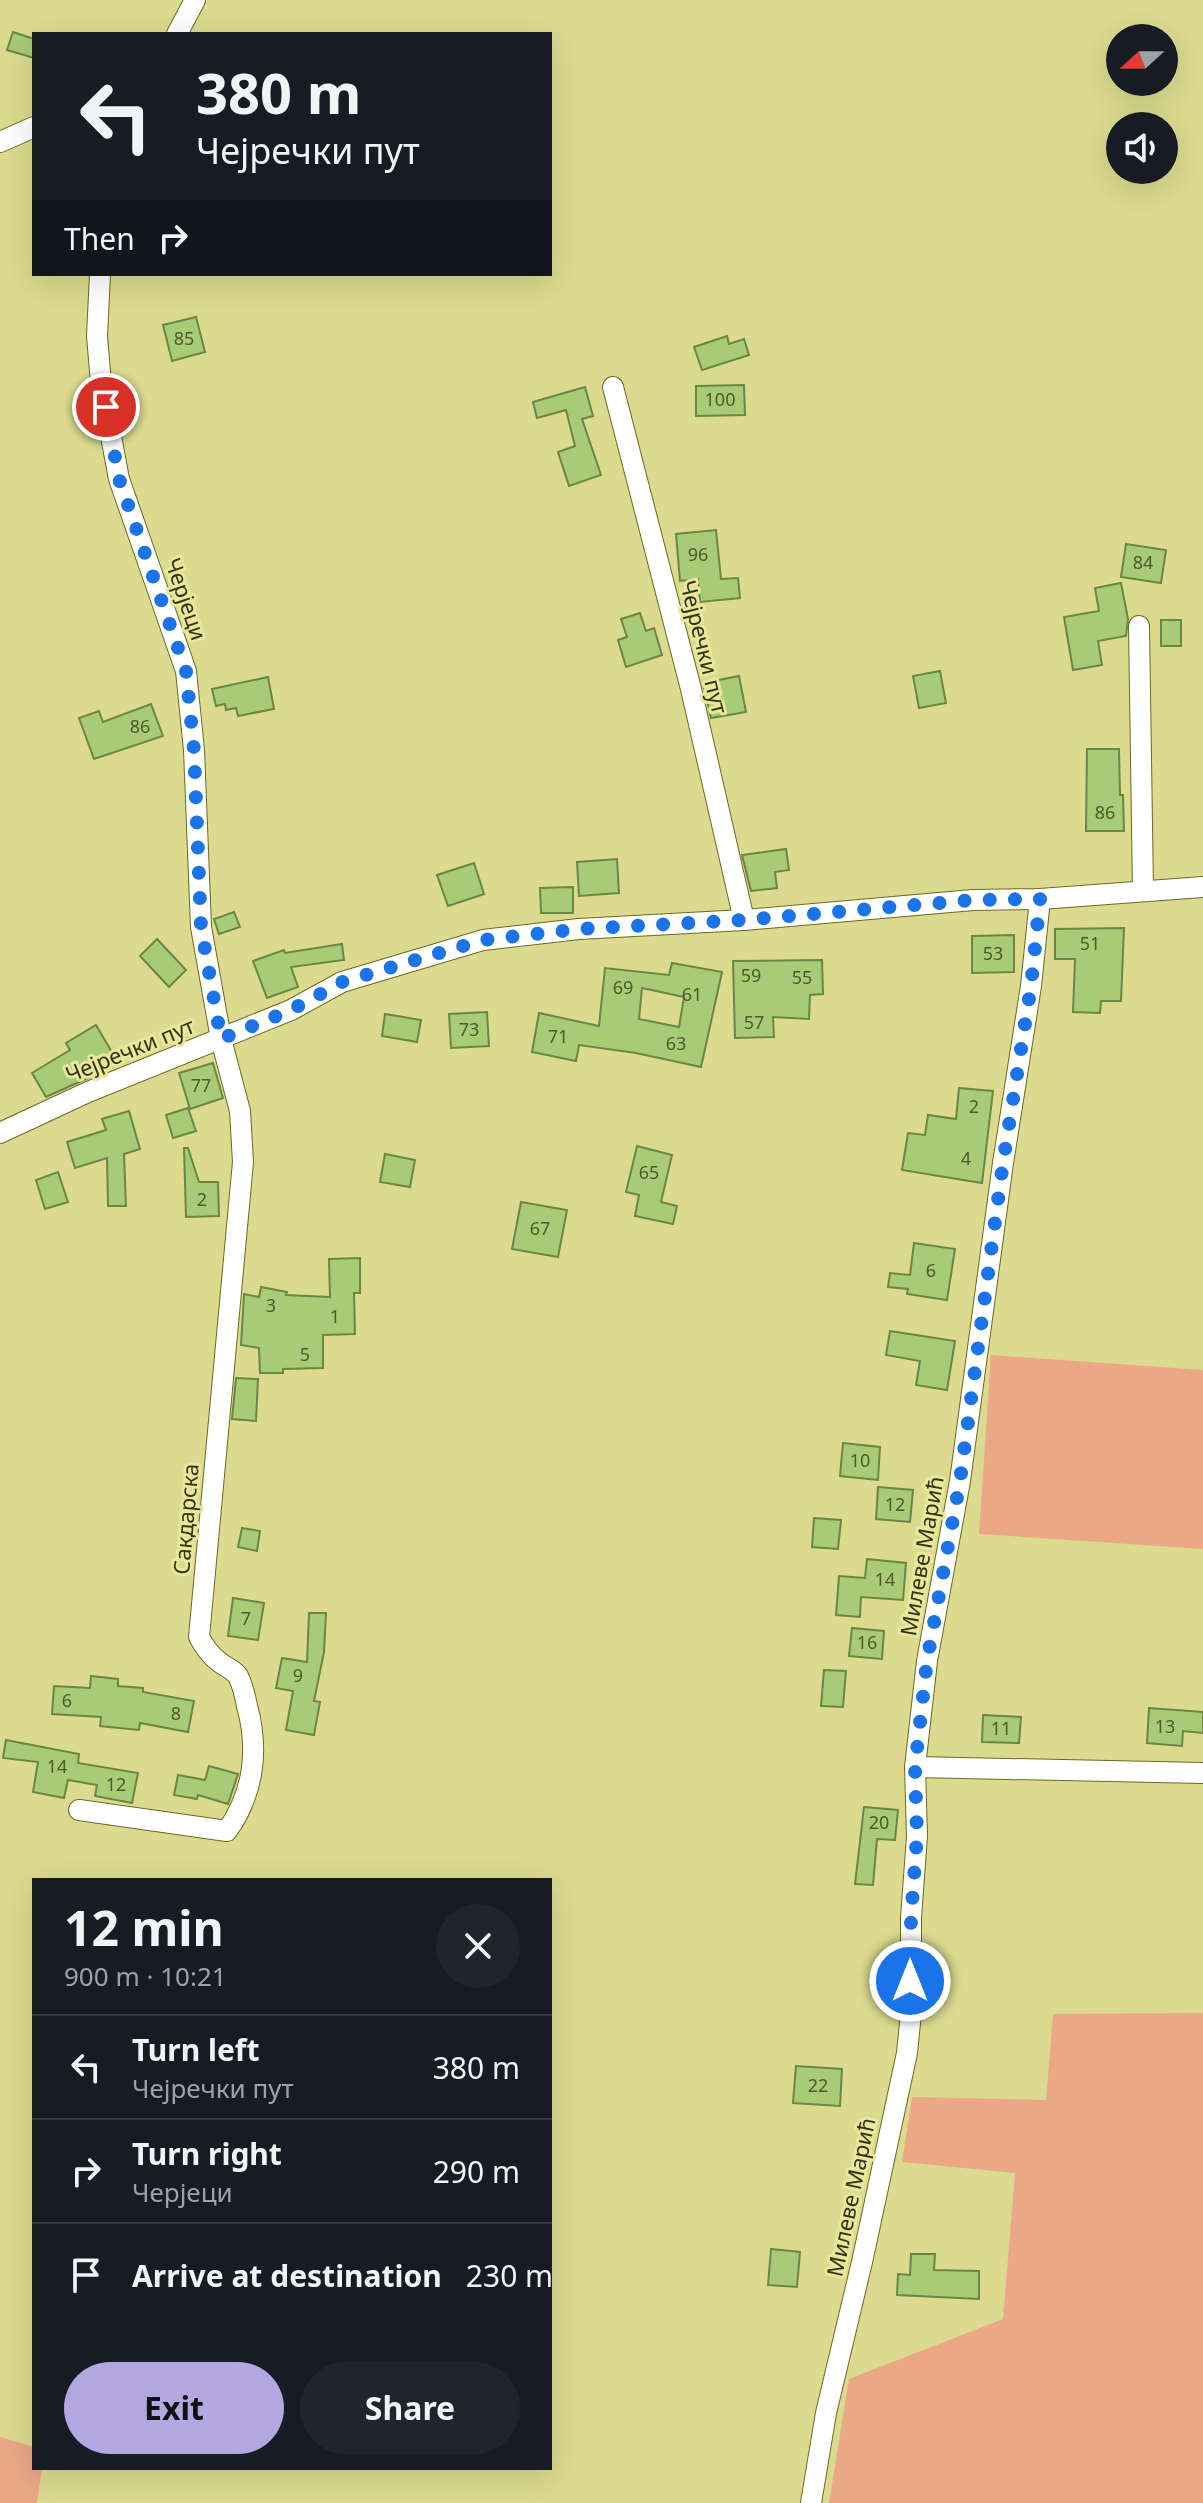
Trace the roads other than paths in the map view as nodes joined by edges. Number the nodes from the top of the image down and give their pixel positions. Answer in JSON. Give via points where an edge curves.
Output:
{"nodes":[{"id":1,"x":195,"y":0,"type":"edge"},
{"id":2,"x":178,"y":32,"type":"edge"},
{"id":3,"x":32,"y":128,"type":"edge"},
{"id":4,"x":0,"y":142,"type":"edge"},
{"id":5,"x":100,"y":276,"type":"edge"},
{"id":6,"x":613,"y":387,"type":"dead end"},
{"id":7,"x":1139,"y":626,"type":"dead end"},
{"id":8,"x":1203,"y":887,"type":"edge"},
{"id":9,"x":1143,"y":891,"type":"junction"},
{"id":10,"x":1040,"y":899,"type":"junction"},
{"id":11,"x":744,"y":920,"type":"junction"},
{"id":12,"x":221,"y":1039,"type":"junction"},
{"id":13,"x":0,"y":1133,"type":"edge"},
{"id":14,"x":915,"y":1767,"type":"junction"},
{"id":15,"x":1203,"y":1773,"type":"edge"},
{"id":16,"x":79,"y":1810,"type":"dead end"},
{"id":17,"x":811,"y":2503,"type":"edge"}],
"edges":[{"from":1,"to":2,"type":"street"},
{"from":3,"to":4,"type":"street"},
{"from":5,"to":12,"type":"street","name":"Черјеци","via":[[101,383],[119,479],[186,671],[201,927]]},
{"from":6,"to":11,"type":"street","name":"Чејречки пут"},
{"from":7,"to":9,"type":"street"},
{"from":8,"to":9,"type":"street","name":"Чејречки пут"},
{"from":9,"to":10,"type":"street","name":"Чејречки пут"},
{"from":10,"to":11,"type":"street","name":"Чејречки пут"},
{"from":10,"to":14,"type":"street","name":"Милеве Мaрић"},
{"from":11,"to":12,"type":"street","name":"Чејречки пут","via":[[483,940],[342,982]]},
{"from":12,"to":13,"type":"street","name":"Чејречки пут"},
{"from":12,"to":16,"type":"street","name":"Сакдарска","via":[[240,1111],[243,1162],[199,1637],[241,1683],[254,1729],[250,1783],[227,1831]]},
{"from":14,"to":15,"type":"street"},
{"from":14,"to":17,"type":"street","name":"Милеве Мaрић","via":[[907,2053],[826,2413]]}]}
